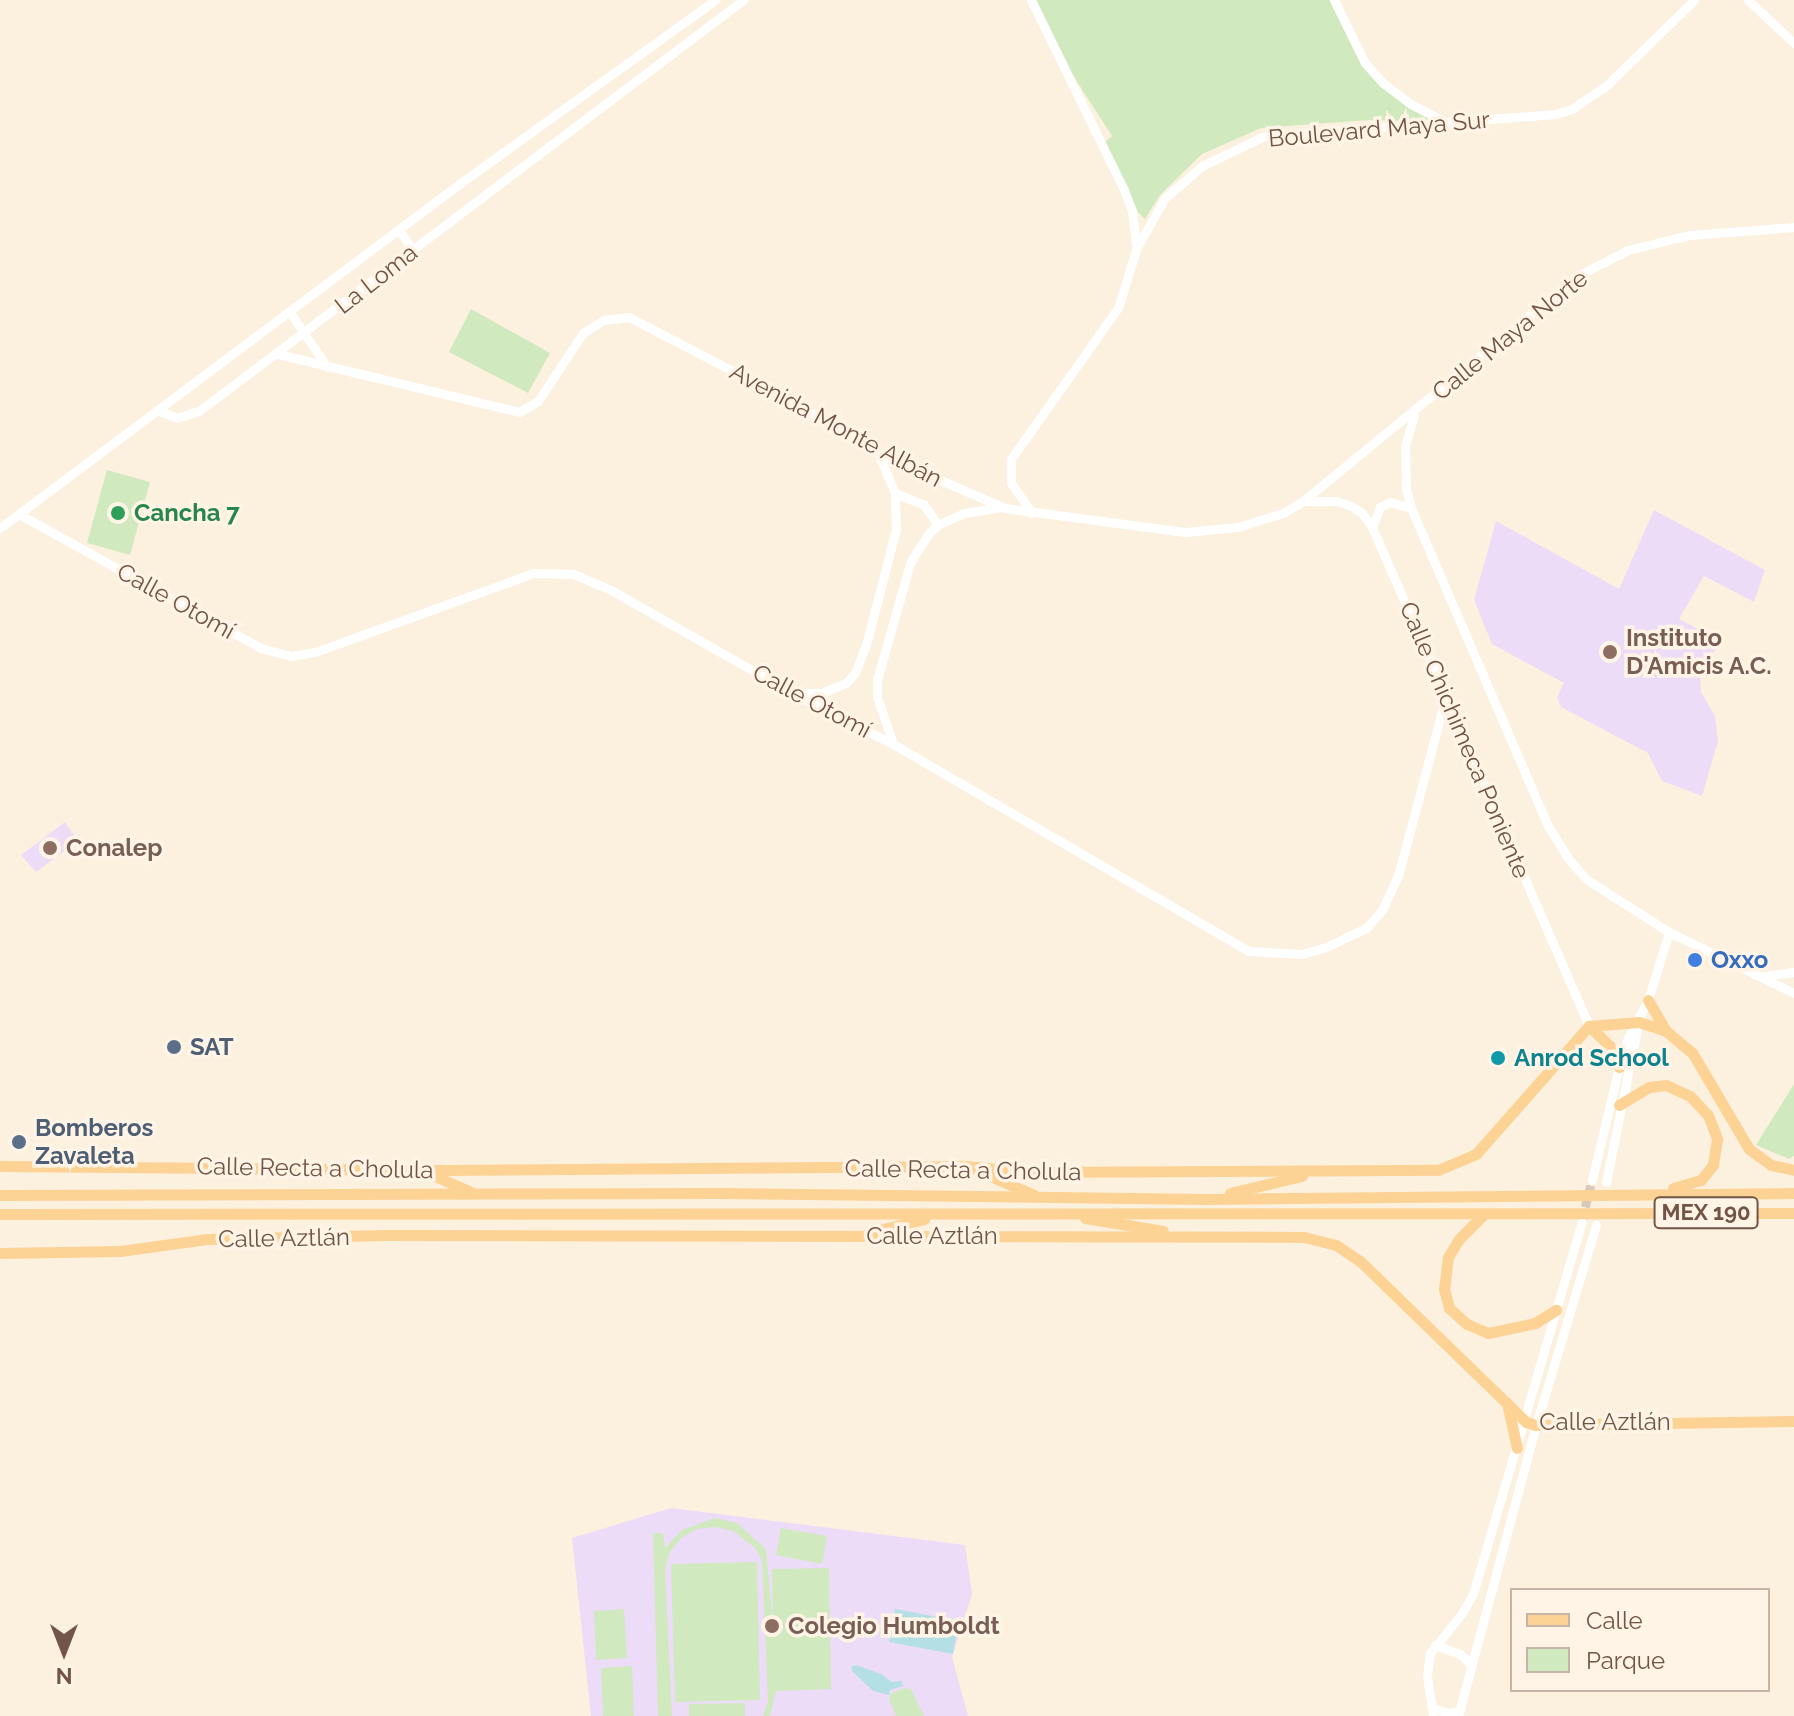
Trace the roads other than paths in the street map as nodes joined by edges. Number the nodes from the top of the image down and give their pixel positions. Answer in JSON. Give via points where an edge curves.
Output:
{"nodes":[{"id":1,"x":715,"y":0,"type":"edge"},
{"id":2,"x":743,"y":0,"type":"edge"},
{"id":3,"x":1031,"y":0,"type":"edge"},
{"id":4,"x":1334,"y":0,"type":"edge"},
{"id":5,"x":1694,"y":0,"type":"edge"},
{"id":6,"x":1748,"y":0,"type":"edge"},
{"id":7,"x":1794,"y":43,"type":"edge"},
{"id":8,"x":1445,"y":122,"type":"junction"},
{"id":9,"x":1794,"y":227,"type":"edge"},
{"id":10,"x":399,"y":229,"type":"junction"},
{"id":11,"x":1137,"y":247,"type":"junction"},
{"id":12,"x":412,"y":250,"type":"junction"},
{"id":13,"x":289,"y":311,"type":"junction"},
{"id":14,"x":306,"y":332,"type":"junction"},
{"id":15,"x":278,"y":354,"type":"junction"},
{"id":16,"x":327,"y":367,"type":"junction"},
{"id":17,"x":159,"y":411,"type":"junction"},
{"id":18,"x":1415,"y":412,"type":"junction"},
{"id":19,"x":878,"y":453,"type":"junction"},
{"id":20,"x":895,"y":493,"type":"junction"},
{"id":21,"x":1303,"y":501,"type":"junction"},
{"id":22,"x":1005,"y":508,"type":"junction"},
{"id":23,"x":1411,"y":508,"type":"junction"},
{"id":24,"x":1032,"y":513,"type":"junction"},
{"id":25,"x":19,"y":514,"type":"junction"},
{"id":26,"x":938,"y":525,"type":"junction"},
{"id":27,"x":1372,"y":527,"type":"junction"},
{"id":28,"x":0,"y":528,"type":"edge"},
{"id":29,"x":792,"y":693,"type":"junction"},
{"id":30,"x":1446,"y":695,"type":"junction"},
{"id":31,"x":893,"y":744,"type":"junction"},
{"id":32,"x":1669,"y":932,"type":"junction"},
{"id":33,"x":1794,"y":972,"type":"edge"},
{"id":34,"x":1764,"y":976,"type":"junction"},
{"id":35,"x":1794,"y":993,"type":"edge"},
{"id":36,"x":1648,"y":1000,"type":"junction"},
{"id":37,"x":1639,"y":1022,"type":"junction"},
{"id":38,"x":1589,"y":1026,"type":"junction"},
{"id":39,"x":1666,"y":1031,"type":"junction"},
{"id":40,"x":1619,"y":1067,"type":"junction"},
{"id":41,"x":1619,"y":1105,"type":"junction"},
{"id":42,"x":0,"y":1166,"type":"edge"},
{"id":43,"x":966,"y":1166,"type":"junction"},
{"id":44,"x":421,"y":1170,"type":"junction"},
{"id":45,"x":1794,"y":1170,"type":"edge"},
{"id":46,"x":1322,"y":1172,"type":"junction"},
{"id":47,"x":1592,"y":1180,"type":"tunnel mouth"},
{"id":48,"x":1606,"y":1182,"type":"tunnel mouth"},
{"id":49,"x":1645,"y":1193,"type":"junction"},
{"id":50,"x":1794,"y":1193,"type":"edge"},
{"id":51,"x":475,"y":1194,"type":"junction"},
{"id":52,"x":0,"y":1195,"type":"edge"},
{"id":53,"x":1038,"y":1197,"type":"junction"},
{"id":54,"x":1206,"y":1199,"type":"junction"},
{"id":55,"x":1049,"y":1212,"type":"junction"},
{"id":56,"x":1794,"y":1213,"type":"edge"},
{"id":57,"x":0,"y":1214,"type":"edge"},
{"id":58,"x":942,"y":1214,"type":"junction"},
{"id":59,"x":1484,"y":1214,"type":"junction"},
{"id":60,"x":674,"y":1215,"type":"junction"},
{"id":61,"x":1582,"y":1222,"type":"tunnel mouth"},
{"id":62,"x":1596,"y":1225,"type":"tunnel mouth"},
{"id":63,"x":711,"y":1236,"type":"junction"},
{"id":64,"x":854,"y":1236,"type":"junction"},
{"id":65,"x":1194,"y":1236,"type":"junction"},
{"id":66,"x":0,"y":1253,"type":"edge"},
{"id":67,"x":1556,"y":1310,"type":"junction"},
{"id":68,"x":1507,"y":1403,"type":"junction"},
{"id":69,"x":1794,"y":1421,"type":"edge"},
{"id":70,"x":1531,"y":1424,"type":"junction"},
{"id":71,"x":1517,"y":1448,"type":"junction"},
{"id":72,"x":1435,"y":1645,"type":"junction"},
{"id":73,"x":1472,"y":1665,"type":"junction"},
{"id":74,"x":1432,"y":1712,"type":"edge"},
{"id":75,"x":1459,"y":1713,"type":"edge"}],
"edges":[{"from":1,"to":10,"type":"street"},
{"from":2,"to":12,"type":"street","name":"La Loma"},
{"from":3,"to":11,"type":"street","via":[[1124,190]]},
{"from":4,"to":8,"type":"street","via":[[1365,63],[1383,83]]},
{"from":5,"to":8,"type":"street","name":"Boulevard Maya Sur","via":[[1607,85],[1572,109]]},
{"from":6,"to":7,"type":"street"},
{"from":8,"to":11,"type":"street","name":"Boulevard Maya Sur","via":[[1260,138],[1202,166],[1165,198]]},
{"from":9,"to":18,"type":"street","name":"Calle Maya Norte","via":[[1690,235],[1628,250],[1577,276]]},
{"from":10,"to":12,"type":"street"},
{"from":10,"to":13,"type":"street"},
{"from":11,"to":24,"type":"street","name":"Boulevard Maya Sur","via":[[1118,308],[1011,459],[1011,483]]},
{"from":12,"to":14,"type":"street","name":"La Loma"},
{"from":13,"to":14,"type":"street"},
{"from":13,"to":17,"type":"street"},
{"from":14,"to":15,"type":"street","name":"La Loma"},
{"from":14,"to":16,"type":"street"},
{"from":15,"to":16,"type":"street","name":"Avenida Monte Albán"},
{"from":15,"to":17,"type":"street","name":"La Loma","via":[[199,411],[177,418]]},
{"from":16,"to":19,"type":"street","name":"Avenida Monte Albán","via":[[519,412],[538,401],[583,333],[604,320],[629,317]]},
{"from":17,"to":25,"type":"street"},
{"from":18,"to":21,"type":"street","name":"Avenida Monte Albán"},
{"from":18,"to":23,"type":"street","name":"Calle Chichimeca Poniente","via":[[1405,447]]},
{"from":19,"to":20,"type":"street"},
{"from":19,"to":22,"type":"street","name":"Avenida Monte Albán"},
{"from":20,"to":26,"type":"street","via":[[924,505]]},
{"from":20,"to":29,"type":"street","via":[[896,529],[855,673],[822,693]]},
{"from":21,"to":24,"type":"street","name":"Avenida Monte Albán","via":[[1262,521],[1186,532]]},
{"from":21,"to":27,"type":"street","name":"Calle Chichimeca Poniente","via":[[1351,506]]},
{"from":22,"to":24,"type":"street","name":"Avenida Monte Albán"},
{"from":22,"to":26,"type":"street","via":[[964,513]]},
{"from":23,"to":27,"type":"street","via":[[1390,502],[1380,507]]},
{"from":23,"to":32,"type":"street","name":"Calle Chichimeca Poniente","via":[[1548,826],[1586,879]]},
{"from":25,"to":28,"type":"street"},
{"from":25,"to":29,"type":"street","name":"Calle Otomí","via":[[279,654],[318,651],[507,581],[552,572],[602,586]]},
{"from":26,"to":31,"type":"street","via":[[910,563],[880,666],[877,697]]},
{"from":27,"to":30,"type":"street","name":"Calle Chichimeca Poniente"},
{"from":29,"to":31,"type":"street","name":"Calle Otomí"},
{"from":30,"to":31,"type":"street","name":"Calle Otomí","via":[[1398,876],[1382,910],[1357,933],[1302,954],[1249,951]]},
{"from":30,"to":38,"type":"street","name":"Calle Chichimeca Poniente"},
{"from":32,"to":34,"type":"street","name":"Calle Chichimeca Poniente"},
{"from":32,"to":36,"type":"street"},
{"from":33,"to":34,"type":"street"},
{"from":34,"to":35,"type":"street","name":"Calle Chichimeca Poniente"},
{"from":36,"to":37,"type":"street"},
{"from":36,"to":39,"type":"main road"},
{"from":37,"to":38,"type":"main road"},
{"from":37,"to":39,"type":"main road"},
{"from":37,"to":40,"type":"street"},
{"from":37,"to":41,"type":"street"},
{"from":38,"to":40,"type":"main road","via":[[1610,1046]]},
{"from":38,"to":46,"type":"main road","name":"Calle Recta a Cholula","via":[[1490,1141],[1460,1163],[1438,1170]]},
{"from":39,"to":45,"type":"main road","via":[[1693,1054],[1749,1149],[1771,1165]]},
{"from":40,"to":47,"type":"street"},
{"from":41,"to":48,"type":"street"},
{"from":41,"to":49,"type":"main road","via":[[1649,1087],[1666,1085],[1690,1096],[1714,1127],[1716,1154],[1708,1174],[1694,1184]]},
{"from":42,"to":44,"type":"main road","name":"Calle Recta a Cholula"},
{"from":43,"to":44,"type":"main road","name":"Calle Recta a Cholula"},
{"from":43,"to":46,"type":"main road","name":"Calle Recta a Cholula","via":[[1029,1172]]},
{"from":43,"to":53,"type":"main road"},
{"from":44,"to":51,"type":"main road"},
{"from":46,"to":54,"type":"main road"},
{"from":49,"to":50,"type":"main road","name":"Calle Recta a Cholula","number":"MEX 190"},
{"from":49,"to":54,"type":"main road","name":"Calle Recta a Cholula"},
{"from":51,"to":52,"type":"main road","name":"Calle Recta a Cholula"},
{"from":51,"to":53,"type":"main road","name":"Calle Recta a Cholula"},
{"from":53,"to":54,"type":"main road","name":"Calle Recta a Cholula"},
{"from":55,"to":58,"type":"main road","name":"Calle Recta a Cholula"},
{"from":55,"to":59,"type":"main road","name":"Calle Recta a Cholula"},
{"from":55,"to":65,"type":"main road"},
{"from":56,"to":59,"type":"main road","name":"Calle Recta a Cholula","number":"MEX 190"},
{"from":57,"to":60,"type":"main road","name":"Calle Recta a Cholula"},
{"from":58,"to":60,"type":"main road","name":"Calle Recta a Cholula"},
{"from":58,"to":64,"type":"main road"},
{"from":59,"to":67,"type":"main road","via":[[1448,1257],[1444,1289],[1449,1308],[1488,1333],[1535,1323]]},
{"from":60,"to":63,"type":"main road"},
{"from":61,"to":67,"type":"street"},
{"from":62,"to":70,"type":"street"},
{"from":63,"to":64,"type":"main road","name":"Calle Aztlán"},
{"from":63,"to":66,"type":"main road","name":"Calle Aztlán","via":[[208,1239],[139,1250]]},
{"from":64,"to":65,"type":"main road","name":"Calle Aztlán"},
{"from":65,"to":68,"type":"main road","name":"Calle Aztlán","via":[[1304,1237],[1336,1245],[1360,1261]]},
{"from":67,"to":70,"type":"street"},
{"from":68,"to":70,"type":"main road","name":"Calle Aztlán"},
{"from":68,"to":71,"type":"main road"},
{"from":69,"to":70,"type":"main road","name":"Calle Aztlán"},
{"from":70,"to":71,"type":"street"},
{"from":70,"to":73,"type":"street"},
{"from":71,"to":72,"type":"street","via":[[1473,1594]]},
{"from":72,"to":73,"type":"street"},
{"from":72,"to":74,"type":"street","via":[[1427,1665]]},
{"from":73,"to":75,"type":"street"},
{"from":74,"to":75,"type":"street"}]}
